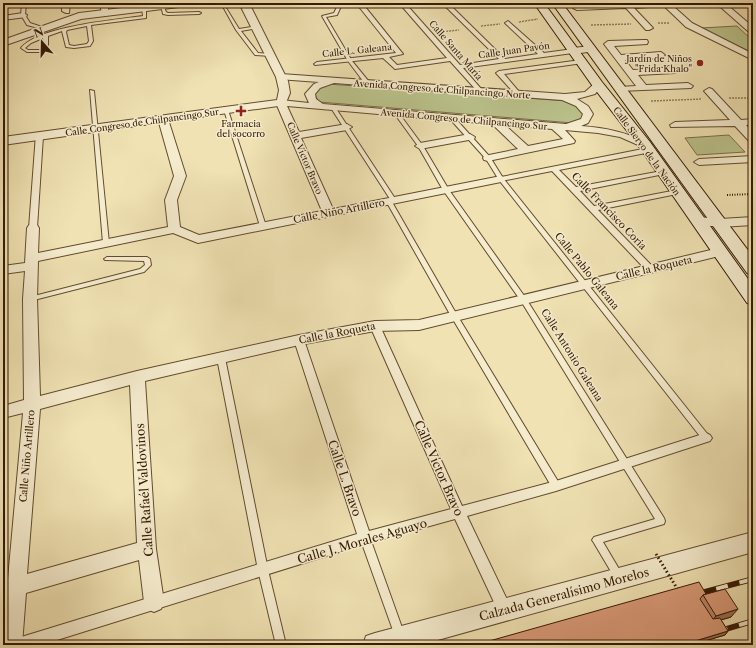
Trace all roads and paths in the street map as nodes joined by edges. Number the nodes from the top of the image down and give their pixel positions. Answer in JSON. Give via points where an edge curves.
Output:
{"nodes":[{"id":1,"x":24,"y":3,"type":"edge"},
{"id":2,"x":186,"y":3,"type":"edge"},
{"id":3,"x":244,"y":3,"type":"edge"},
{"id":4,"x":281,"y":3,"type":"edge"},
{"id":5,"x":329,"y":3,"type":"edge"},
{"id":6,"x":352,"y":3,"type":"edge"},
{"id":7,"x":359,"y":3,"type":"edge"},
{"id":8,"x":402,"y":3,"type":"edge"},
{"id":9,"x":446,"y":3,"type":"edge"},
{"id":10,"x":539,"y":3,"type":"edge"},
{"id":11,"x":557,"y":3,"type":"edge"},
{"id":12,"x":686,"y":3,"type":"edge"},
{"id":13,"x":720,"y":3,"type":"edge"},
{"id":14,"x":222,"y":4,"type":"edge"},
{"id":15,"x":340,"y":4,"type":"junction"},
{"id":16,"x":666,"y":4,"type":"edge"},
{"id":17,"x":627,"y":5,"type":"edge"},
{"id":18,"x":162,"y":6,"type":"junction"},
{"id":19,"x":255,"y":6,"type":"dead end"},
{"id":20,"x":105,"y":8,"type":"edge"},
{"id":21,"x":144,"y":8,"type":"junction"},
{"id":22,"x":577,"y":8,"type":"dead end"},
{"id":23,"x":199,"y":13,"type":"dead end"},
{"id":24,"x":23,"y":15,"type":"junction"},
{"id":25,"x":550,"y":17,"type":"junction"},
{"id":26,"x":3,"y":18,"type":"edge"},
{"id":27,"x":508,"y":23,"type":"junction"},
{"id":28,"x":89,"y":24,"type":"junction"},
{"id":29,"x":256,"y":28,"type":"junction"},
{"id":30,"x":470,"y":28,"type":"junction"},
{"id":31,"x":649,"y":28,"type":"dead end"},
{"id":32,"x":65,"y":29,"type":"junction"},
{"id":33,"x":238,"y":30,"type":"junction"},
{"id":34,"x":753,"y":31,"type":"edge"},
{"id":35,"x":43,"y":32,"type":"junction"},
{"id":36,"x":430,"y":34,"type":"junction"},
{"id":37,"x":644,"y":42,"type":"dead end"},
{"id":38,"x":3,"y":43,"type":"edge"},
{"id":39,"x":591,"y":49,"type":"junction"},
{"id":40,"x":270,"y":55,"type":"junction"},
{"id":41,"x":542,"y":55,"type":"junction"},
{"id":42,"x":577,"y":56,"type":"junction"},
{"id":43,"x":661,"y":56,"type":"dead end"},
{"id":44,"x":386,"y":57,"type":"junction"},
{"id":45,"x":753,"y":57,"type":"edge"},
{"id":46,"x":451,"y":59,"type":"junction"},
{"id":47,"x":503,"y":60,"type":"junction"},
{"id":48,"x":350,"y":61,"type":"junction"},
{"id":49,"x":668,"y":63,"type":"dead end"},
{"id":50,"x":317,"y":64,"type":"dead end"},
{"id":51,"x":625,"y":66,"type":"junction"},
{"id":52,"x":458,"y":67,"type":"junction"},
{"id":53,"x":675,"y":70,"type":"dead end"},
{"id":54,"x":281,"y":78,"type":"junction"},
{"id":55,"x":332,"y":81,"type":"junction"},
{"id":56,"x":368,"y":84,"type":"junction"},
{"id":57,"x":598,"y":85,"type":"junction"},
{"id":58,"x":688,"y":86,"type":"dead end"},
{"id":59,"x":643,"y":88,"type":"junction"},
{"id":60,"x":622,"y":89,"type":"junction"},
{"id":61,"x":92,"y":91,"type":"dead end"},
{"id":62,"x":709,"y":91,"type":"dead end"},
{"id":63,"x":480,"y":92,"type":"junction"},
{"id":64,"x":518,"y":94,"type":"junction"},
{"id":65,"x":558,"y":97,"type":"junction"},
{"id":66,"x":281,"y":103,"type":"junction"},
{"id":67,"x":320,"y":106,"type":"junction"},
{"id":68,"x":333,"y":108,"type":"junction"},
{"id":69,"x":226,"y":110,"type":"junction"},
{"id":70,"x":396,"y":113,"type":"junction"},
{"id":71,"x":452,"y":118,"type":"junction"},
{"id":72,"x":163,"y":119,"type":"junction"},
{"id":73,"x":496,"y":122,"type":"junction"},
{"id":74,"x":753,"y":122,"type":"edge"},
{"id":75,"x":738,"y":123,"type":"junction"},
{"id":76,"x":675,"y":125,"type":"dead end"},
{"id":77,"x":347,"y":127,"type":"junction"},
{"id":78,"x":556,"y":127,"type":"junction"},
{"id":79,"x":95,"y":129,"type":"junction"},
{"id":80,"x":39,"y":136,"type":"junction"},
{"id":81,"x":296,"y":136,"type":"junction"},
{"id":82,"x":470,"y":137,"type":"junction"},
{"id":83,"x":753,"y":139,"type":"edge"},
{"id":84,"x":3,"y":141,"type":"edge"},
{"id":85,"x":420,"y":146,"type":"junction"},
{"id":86,"x":646,"y":147,"type":"junction"},
{"id":87,"x":526,"y":150,"type":"junction"},
{"id":88,"x":488,"y":158,"type":"junction"},
{"id":89,"x":753,"y":159,"type":"edge"},
{"id":90,"x":699,"y":162,"type":"dead end"},
{"id":91,"x":553,"y":168,"type":"junction"},
{"id":92,"x":664,"y":172,"type":"junction"},
{"id":93,"x":501,"y":179,"type":"junction"},
{"id":94,"x":446,"y":190,"type":"junction"},
{"id":95,"x":574,"y":190,"type":"junction"},
{"id":96,"x":677,"y":192,"type":"junction"},
{"id":97,"x":753,"y":194,"type":"edge"},
{"id":98,"x":727,"y":195,"type":"dead end"},
{"id":99,"x":391,"y":201,"type":"junction"},
{"id":100,"x":592,"y":209,"type":"junction"},
{"id":101,"x":329,"y":213,"type":"junction"},
{"id":102,"x":698,"y":221,"type":"junction"},
{"id":103,"x":753,"y":221,"type":"edge"},
{"id":104,"x":720,"y":223,"type":"junction"},
{"id":105,"x":263,"y":226,"type":"junction"},
{"id":106,"x":33,"y":228,"type":"joint"},
{"id":107,"x":174,"y":229,"type":"junction"},
{"id":108,"x":106,"y":243,"type":"junction"},
{"id":109,"x":719,"y":252,"type":"junction"},
{"id":110,"x":107,"y":259,"type":"dead end"},
{"id":111,"x":32,"y":262,"type":"junction"},
{"id":112,"x":650,"y":269,"type":"junction"},
{"id":113,"x":753,"y":269,"type":"edge"},
{"id":114,"x":3,"y":270,"type":"edge"},
{"id":115,"x":585,"y":284,"type":"junction"},
{"id":116,"x":30,"y":299,"type":"junction"},
{"id":117,"x":523,"y":299,"type":"junction"},
{"id":118,"x":753,"y":299,"type":"edge"},
{"id":119,"x":454,"y":316,"type":"junction"},
{"id":120,"x":375,"y":326,"type":"junction"},
{"id":121,"x":299,"y":340,"type":"junction"},
{"id":122,"x":220,"y":358,"type":"junction"},
{"id":123,"x":137,"y":377,"type":"junction"},
{"id":124,"x":32,"y":405,"type":"junction"},
{"id":125,"x":3,"y":412,"type":"edge"},
{"id":126,"x":706,"y":438,"type":"joint"},
{"id":127,"x":627,"y":463,"type":"junction"},
{"id":128,"x":556,"y":486,"type":"junction"},
{"id":129,"x":459,"y":513,"type":"junction"},
{"id":130,"x":365,"y":538,"type":"junction"},
{"id":131,"x":753,"y":542,"type":"edge"},
{"id":132,"x":147,"y":549,"type":"junction"},
{"id":133,"x":656,"y":554,"type":"dead end"},
{"id":134,"x":263,"y":570,"type":"junction"},
{"id":135,"x":620,"y":579,"type":"junction"},
{"id":136,"x":10,"y":588,"type":"edge"},
{"id":137,"x":680,"y":597,"type":"edge"},
{"id":138,"x":154,"y":602,"type":"junction"},
{"id":139,"x":505,"y":610,"type":"junction"},
{"id":140,"x":401,"y":638,"type":"junction"},
{"id":141,"x":12,"y":645,"type":"edge"},
{"id":142,"x":18,"y":645,"type":"edge"},
{"id":143,"x":281,"y":645,"type":"edge"},
{"id":144,"x":375,"y":645,"type":"edge"}],
"edges":[{"from":1,"to":24,"type":"lane"},
{"from":2,"to":18,"type":"street"},
{"from":3,"to":29,"type":"street"},
{"from":4,"to":19,"type":"path"},
{"from":5,"to":15,"type":"street"},
{"from":6,"to":15,"type":"street"},
{"from":7,"to":44,"type":"street","name":"Calle L. Galeana","via":[[400,54]]},
{"from":8,"to":36,"type":"street","name":"Calle Santa María"},
{"from":9,"to":30,"type":"street"},
{"from":10,"to":25,"type":"main road","name":"Calle Siervo de la Nación"},
{"from":11,"to":39,"type":"main road","name":"Calle Siervo de la Nación"},
{"from":12,"to":16,"type":"street"},
{"from":13,"to":34,"type":"street"},
{"from":14,"to":33,"type":"lane"},
{"from":15,"to":48,"type":"lane","via":[[336,14],[324,16]]},
{"from":16,"to":17,"type":"street"},
{"from":16,"to":45,"type":"street","via":[[689,25]]},
{"from":17,"to":22,"type":"street"},
{"from":17,"to":31,"type":"street"},
{"from":18,"to":21,"type":"street"},
{"from":18,"to":23,"type":"lane","via":[[164,13],[168,14]]},
{"from":20,"to":21,"type":"street"},
{"from":20,"to":35,"type":"street"},
{"from":21,"to":28,"type":"lane","via":[[145,17]]},
{"from":24,"to":26,"type":"street"},
{"from":24,"to":35,"type":"lane","via":[[28,24]]},
{"from":25,"to":27,"type":"path"},
{"from":25,"to":42,"type":"main road","name":"Calle Siervo de la Nación"},
{"from":27,"to":30,"type":"path"},
{"from":27,"to":41,"type":"street"},
{"from":28,"to":32,"type":"lane"},
{"from":28,"to":32,"type":"lane","via":[[89,45],[67,46]]},
{"from":29,"to":33,"type":"lane"},
{"from":29,"to":40,"type":"street"},
{"from":30,"to":36,"type":"path"},
{"from":30,"to":47,"type":"street"},
{"from":32,"to":35,"type":"lane"},
{"from":33,"to":40,"type":"lane","via":[[257,54]]},
{"from":35,"to":35,"type":"lane","via":[[25,45],[23,48],[27,51],[44,51],[46,47]]},
{"from":35,"to":38,"type":"street"},
{"from":36,"to":46,"type":"street","name":"Calle Santa María"},
{"from":37,"to":51,"type":"street","via":[[608,44]]},
{"from":39,"to":42,"type":"street"},
{"from":39,"to":60,"type":"main road","name":"Calle Siervo de la Nación"},
{"from":40,"to":54,"type":"street"},
{"from":41,"to":42,"type":"street","name":"Calle Juan Pavón"},
{"from":41,"to":47,"type":"street","name":"Calle Juan Pavón"},
{"from":42,"to":57,"type":"main road","name":"Calle Siervo de la Nación"},
{"from":42,"to":64,"type":"street","via":[[499,73]]},
{"from":43,"to":51,"type":"street"},
{"from":44,"to":46,"type":"street","via":[[395,67]]},
{"from":44,"to":48,"type":"street","name":"Calle L. Galeana"},
{"from":46,"to":52,"type":"street","name":"Calle Santa María"},
{"from":47,"to":52,"type":"street","name":"Calle Juan Pavón"},
{"from":48,"to":50,"type":"street","name":"Calle L. Galeana"},
{"from":48,"to":56,"type":"lane"},
{"from":49,"to":51,"type":"street"},
{"from":51,"to":53,"type":"street"},
{"from":51,"to":59,"type":"street"},
{"from":52,"to":63,"type":"street","name":"Calle Santa María"},
{"from":54,"to":55,"type":"street","name":"Avenida Congreso de Chilpancingo Norte"},
{"from":54,"to":66,"type":"street","via":[[285,95]]},
{"from":55,"to":56,"type":"street","name":"Avenida Congreso de Chilpancingo Norte"},
{"from":55,"to":67,"type":"street","via":[[317,86],[312,91],[311,97]]},
{"from":56,"to":63,"type":"street","name":"Avenida Congreso de Chilpancingo Norte"},
{"from":57,"to":65,"type":"street","name":"Avenida Congreso de Chilpancingo Norte","via":[[584,95]]},
{"from":57,"to":86,"type":"main road","name":"Calle Siervo de la Nación"},
{"from":58,"to":59,"type":"street"},
{"from":59,"to":60,"type":"street"},
{"from":60,"to":104,"type":"main road","name":"Calle Siervo de la Nación"},
{"from":61,"to":79,"type":"lane"},
{"from":62,"to":75,"type":"street"},
{"from":63,"to":64,"type":"street","name":"Avenida Congreso de Chilpancingo Norte"},
{"from":64,"to":65,"type":"street","name":"Avenida Congreso de Chilpancingo Norte"},
{"from":65,"to":78,"type":"street","via":[[581,104],[588,114],[585,120],[576,125]]},
{"from":66,"to":67,"type":"street","name":"Avenida Congreso de Chilpancingo Sur"},
{"from":66,"to":69,"type":"street","name":"Calle Congreso de Chilpancingo Sur"},
{"from":66,"to":81,"type":"street","name":"Calle Víctor Bravo"},
{"from":67,"to":68,"type":"street","name":"Avenida Congreso de Chilpancingo Sur"},
{"from":68,"to":70,"type":"street","name":"Avenida Congreso de Chilpancingo Sur"},
{"from":68,"to":77,"type":"lane"},
{"from":69,"to":72,"type":"street","name":"Calle Congreso de Chilpancingo Sur"},
{"from":69,"to":105,"type":"lane"},
{"from":70,"to":71,"type":"street","name":"Avenida Congreso de Chilpancingo Sur"},
{"from":70,"to":85,"type":"lane","name":"Calle Antonio Galeana"},
{"from":71,"to":73,"type":"street","name":"Avenida Congreso de Chilpancingo Sur"},
{"from":71,"to":82,"type":"lane","name":"Calle Pablo Galeana"},
{"from":72,"to":79,"type":"street","name":"Calle Congreso de Chilpancingo Sur"},
{"from":72,"to":107,"type":"street","via":[[180,176],[171,200]]},
{"from":73,"to":78,"type":"street","name":"Avenida Congreso de Chilpancingo Sur"},
{"from":73,"to":87,"type":"street"},
{"from":74,"to":75,"type":"street"},
{"from":75,"to":76,"type":"street"},
{"from":75,"to":83,"type":"street"},
{"from":77,"to":81,"type":"street"},
{"from":77,"to":99,"type":"lane"},
{"from":78,"to":86,"type":"street","name":"Avenida Congreso de Chilpancingo Sur","via":[[606,131],[627,136]]},
{"from":78,"to":87,"type":"street","via":[[570,141]]},
{"from":79,"to":80,"type":"street","name":"Calle Congreso de Chilpancingo Sur"},
{"from":79,"to":108,"type":"lane"},
{"from":80,"to":84,"type":"street","name":"Calle Congreso de Chilpancingo Sur"},
{"from":80,"to":106,"type":"street","name":"Calle Niño Artillero"},
{"from":81,"to":101,"type":"street","name":"Calle Víctor Bravo"},
{"from":82,"to":85,"type":"street"},
{"from":82,"to":88,"type":"lane","name":"Calle Pablo Galeana"},
{"from":85,"to":94,"type":"lane","name":"Calle Antonio Galeana"},
{"from":86,"to":91,"type":"street","name":"Calle Niño Artillero"},
{"from":86,"to":92,"type":"main road","name":"Calle Siervo de la Nación"},
{"from":87,"to":88,"type":"street"},
{"from":88,"to":93,"type":"lane","name":"Calle Pablo Galeana"},
{"from":89,"to":90,"type":"street"},
{"from":91,"to":93,"type":"street","name":"Calle Niño Artillero"},
{"from":91,"to":95,"type":"street","name":"Calle Francisco Coria"},
{"from":92,"to":95,"type":"street"},
{"from":92,"to":96,"type":"main road","name":"Calle Siervo de la Nación"},
{"from":93,"to":94,"type":"street","name":"Calle Niño Artillero"},
{"from":93,"to":115,"type":"lane","name":"Calle Pablo Galeana"},
{"from":94,"to":99,"type":"street","name":"Calle Niño Artillero"},
{"from":94,"to":117,"type":"lane","name":"Calle Antonio Galeana"},
{"from":95,"to":100,"type":"street","name":"Calle Francisco Coria"},
{"from":96,"to":100,"type":"street"},
{"from":96,"to":102,"type":"main road","name":"Calle Siervo de la Nación"},
{"from":97,"to":98,"type":"path"},
{"from":99,"to":101,"type":"street","name":"Calle Niño Artillero"},
{"from":99,"to":119,"type":"lane"},
{"from":100,"to":112,"type":"street","name":"Calle Francisco Coria"},
{"from":101,"to":105,"type":"street","name":"Calle Niño Artillero"},
{"from":102,"to":104,"type":"street"},
{"from":102,"to":109,"type":"main road","name":"Calle Siervo de la Nación"},
{"from":103,"to":104,"type":"street"},
{"from":104,"to":113,"type":"main road","name":"Calle Siervo de la Nación"},
{"from":105,"to":107,"type":"street","name":"Calle Niño Artillero","via":[[198,239]]},
{"from":106,"to":111,"type":"street","name":"Calle Niño Artillero"},
{"from":107,"to":108,"type":"street"},
{"from":108,"to":111,"type":"street"},
{"from":109,"to":112,"type":"street","name":"Calle la Roqueta"},
{"from":109,"to":118,"type":"main road","name":"Calle Siervo de la Nación"},
{"from":110,"to":116,"type":"lane","via":[[147,260],[148,265],[142,271]]},
{"from":111,"to":114,"type":"street"},
{"from":111,"to":116,"type":"street","name":"Calle Niño Artillero"},
{"from":112,"to":115,"type":"street","name":"Calle la Roqueta"},
{"from":115,"to":117,"type":"street","name":"Calle la Roqueta"},
{"from":115,"to":126,"type":"lane","name":"Calle Pablo Galeana"},
{"from":116,"to":124,"type":"street","name":"Calle Niño Artillero"},
{"from":117,"to":119,"type":"street","name":"Calle la Roqueta"},
{"from":117,"to":127,"type":"lane","name":"Calle Antonio Galeana"},
{"from":119,"to":120,"type":"street","name":"Calle la Roqueta","via":[[419,325]]},
{"from":119,"to":128,"type":"lane"},
{"from":120,"to":121,"type":"street","name":"Calle la Roqueta"},
{"from":120,"to":129,"type":"street","name":"Calle Víctor Bravo"},
{"from":121,"to":122,"type":"street","name":"Calle la Roqueta"},
{"from":121,"to":130,"type":"street","name":"Calle L. Bravo"},
{"from":122,"to":123,"type":"street","name":"Calle la Roqueta"},
{"from":122,"to":134,"type":"lane"},
{"from":123,"to":124,"type":"street","name":"Calle la Roqueta"},
{"from":123,"to":132,"type":"street","name":"Calle Rafaél Valdovinos"},
{"from":124,"to":125,"type":"street","name":"Calle la Roqueta"},
{"from":124,"to":136,"type":"street","name":"Calle Niño Artillero"},
{"from":126,"to":127,"type":"street","name":"Calle J. Morales Aguayo"},
{"from":127,"to":128,"type":"street","name":"Calle J. Morales Aguayo"},
{"from":127,"to":135,"type":"lane","name":"Calle Antonio Galeana","via":[[661,521],[597,540]]},
{"from":128,"to":129,"type":"street","name":"Calle J. Morales Aguayo"},
{"from":129,"to":130,"type":"street","name":"Calle J. Morales Aguayo"},
{"from":129,"to":139,"type":"street","name":"Calle Víctor Bravo"},
{"from":130,"to":134,"type":"street","name":"Calle J. Morales Aguayo"},
{"from":130,"to":140,"type":"lane","name":"Calle L. Bravo"},
{"from":131,"to":135,"type":"street","name":"Calzada Generalísimo Morelos"},
{"from":132,"to":136,"type":"street"},
{"from":132,"to":138,"type":"street","name":"Calle Rafaél Valdovinos"},
{"from":133,"to":137,"type":"path","bridge":true},
{"from":134,"to":138,"type":"street","name":"Calle J. Morales Aguayo"},
{"from":134,"to":143,"type":"lane"},
{"from":135,"to":139,"type":"street","name":"Calzada Generalísimo Morelos"},
{"from":136,"to":141,"type":"street","name":"Calle Niño Artillero"},
{"from":138,"to":142,"type":"street","name":"Calle J. Morales Aguayo"},
{"from":139,"to":140,"type":"street","name":"Calzada Generalísimo Morelos"},
{"from":140,"to":144,"type":"street","name":"Calzada Generalísimo Morelos"}]}
